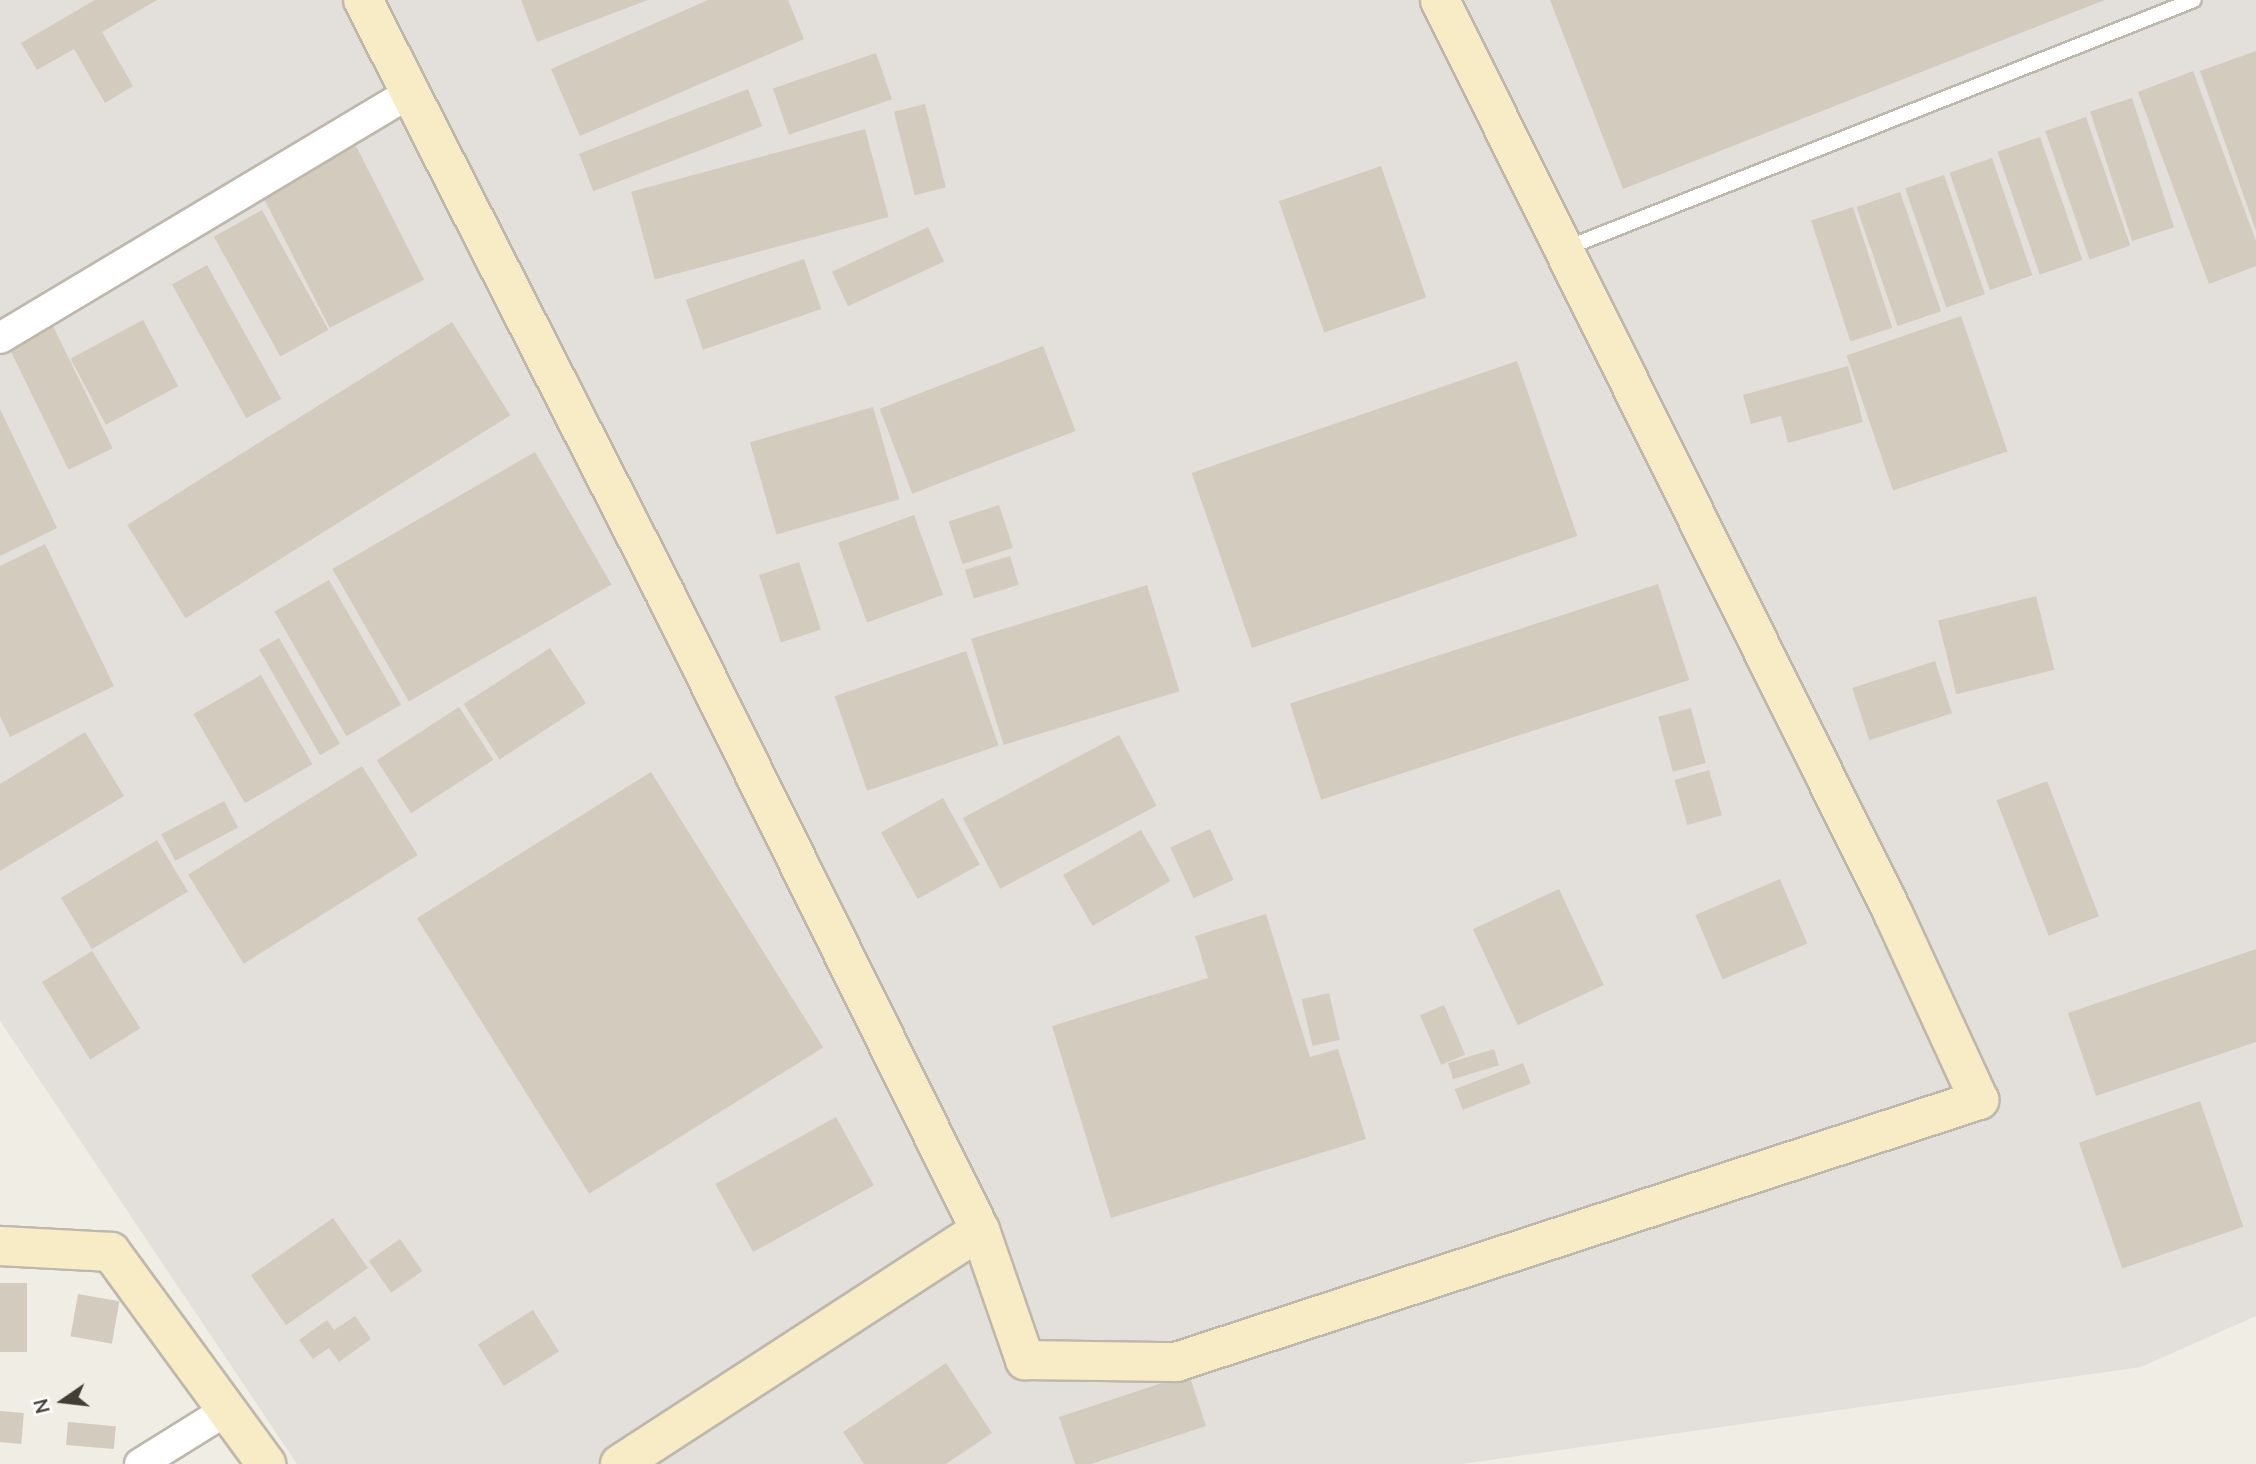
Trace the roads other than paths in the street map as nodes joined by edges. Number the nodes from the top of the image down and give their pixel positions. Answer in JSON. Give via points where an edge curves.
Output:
{"nodes":[{"id":1,"x":363,"y":0,"type":"edge"},
{"id":2,"x":1440,"y":0,"type":"edge"},
{"id":3,"x":2194,"y":0,"type":"edge"},
{"id":4,"x":410,"y":93,"type":"junction"},
{"id":5,"x":1564,"y":249,"type":"junction"},
{"id":6,"x":0,"y":338,"type":"edge"},
{"id":7,"x":980,"y":1230,"type":"junction"},
{"id":8,"x":0,"y":1246,"type":"edge"},
{"id":9,"x":225,"y":1411,"type":"junction"},
{"id":10,"x":140,"y":1464,"type":"edge"},
{"id":11,"x":266,"y":1464,"type":"edge"},
{"id":12,"x":620,"y":1464,"type":"edge"}],
"edges":[{"from":1,"to":4,"type":"street"},
{"from":2,"to":5,"type":"street"},
{"from":3,"to":5,"type":"lane"},
{"from":4,"to":6,"type":"street"},
{"from":4,"to":7,"type":"street","via":[[665,593]]},
{"from":5,"to":7,"type":"street","via":[[1893,913],[1979,1100],[1176,1362],[1025,1360]]},
{"from":7,"to":12,"type":"street"},
{"from":8,"to":9,"type":"street","via":[[111,1252]]},
{"from":9,"to":10,"type":"street"},
{"from":9,"to":11,"type":"street"}]}
